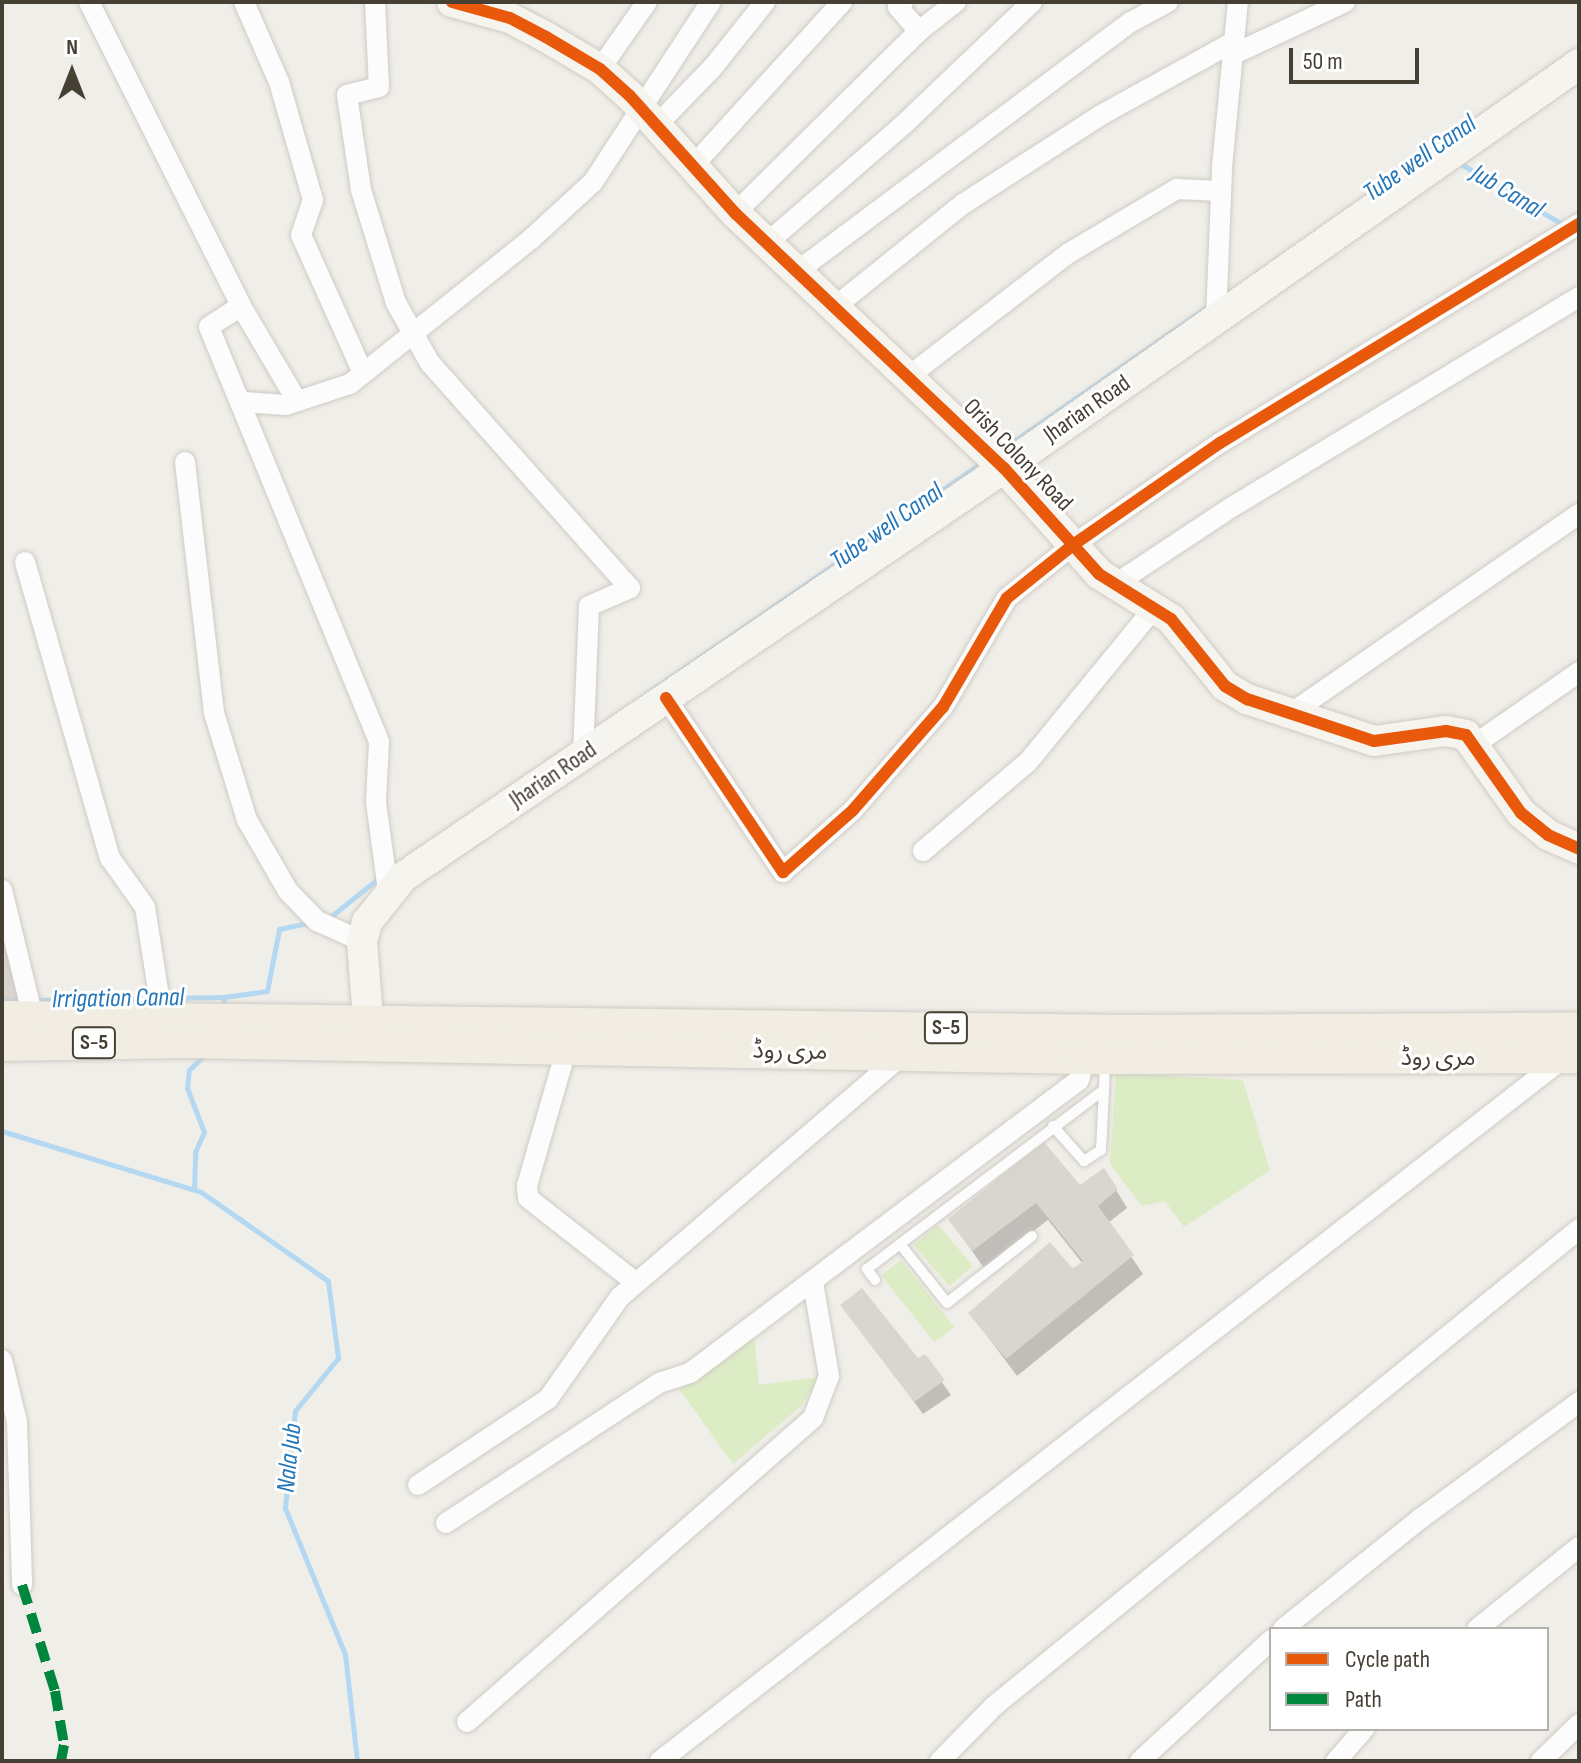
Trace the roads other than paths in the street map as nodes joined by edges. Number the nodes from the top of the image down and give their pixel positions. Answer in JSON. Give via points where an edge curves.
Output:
{"nodes":[{"id":1,"x":89,"y":2,"type":"edge"},
{"id":2,"x":244,"y":2,"type":"edge"},
{"id":3,"x":375,"y":2,"type":"edge"},
{"id":4,"x":452,"y":2,"type":"edge"},
{"id":5,"x":647,"y":2,"type":"edge"},
{"id":6,"x":711,"y":2,"type":"edge"},
{"id":7,"x":765,"y":2,"type":"edge"},
{"id":8,"x":842,"y":2,"type":"edge"},
{"id":9,"x":903,"y":2,"type":"edge"},
{"id":10,"x":956,"y":2,"type":"edge"},
{"id":11,"x":1032,"y":2,"type":"edge"},
{"id":12,"x":1168,"y":2,"type":"edge"},
{"id":13,"x":1238,"y":2,"type":"edge"},
{"id":14,"x":1345,"y":2,"type":"edge"},
{"id":15,"x":496,"y":7,"type":"edge"},
{"id":16,"x":919,"y":31,"type":"junction"},
{"id":17,"x":1235,"y":47,"type":"junction"},
{"id":18,"x":1579,"y":64,"type":"edge"},
{"id":19,"x":600,"y":69,"type":"junction"},
{"id":20,"x":649,"y":117,"type":"junction"},
{"id":21,"x":692,"y":167,"type":"junction"},
{"id":22,"x":1221,"y":191,"type":"junction"},
{"id":23,"x":735,"y":213,"type":"junction"},
{"id":24,"x":1579,"y":224,"type":"edge"},
{"id":25,"x":768,"y":242,"type":"junction"},
{"id":26,"x":799,"y":270,"type":"junction"},
{"id":27,"x":1579,"y":297,"type":"edge"},
{"id":28,"x":241,"y":306,"type":"junction"},
{"id":29,"x":836,"y":306,"type":"junction"},
{"id":30,"x":1216,"y":319,"type":"junction"},
{"id":31,"x":411,"y":330,"type":"junction"},
{"id":32,"x":363,"y":373,"type":"junction"},
{"id":33,"x":909,"y":376,"type":"junction"},
{"id":34,"x":297,"y":401,"type":"junction"},
{"id":35,"x":243,"y":402,"type":"junction"},
{"id":36,"x":185,"y":462,"type":"dead end"},
{"id":37,"x":1004,"y":468,"type":"junction"},
{"id":38,"x":1579,"y":514,"type":"edge"},
{"id":39,"x":1073,"y":545,"type":"junction"},
{"id":40,"x":25,"y":562,"type":"dead end"},
{"id":41,"x":1114,"y":585,"type":"junction"},
{"id":42,"x":1155,"y":607,"type":"junction"},
{"id":43,"x":1579,"y":672,"type":"edge"},
{"id":44,"x":666,"y":698,"type":"junction"},
{"id":45,"x":1290,"y":714,"type":"junction"},
{"id":46,"x":1474,"y":745,"type":"junction"},
{"id":47,"x":583,"y":754,"type":"junction"},
{"id":48,"x":1579,"y":849,"type":"edge"},
{"id":49,"x":923,"y":851,"type":"dead end"},
{"id":50,"x":2,"y":890,"type":"edge"},
{"id":51,"x":388,"y":891,"type":"junction"},
{"id":52,"x":362,"y":941,"type":"junction"},
{"id":53,"x":18,"y":1017,"type":"edge"},
{"id":54,"x":368,"y":1019,"type":"junction"},
{"id":55,"x":177,"y":1024,"type":"junction"},
{"id":56,"x":314,"y":1030,"type":"junction"},
{"id":57,"x":657,"y":1036,"type":"junction"},
{"id":58,"x":1240,"y":1044,"type":"junction"},
{"id":59,"x":2,"y":1045,"type":"edge"},
{"id":60,"x":567,"y":1047,"type":"junction"},
{"id":61,"x":1574,"y":1048,"type":"edge"},
{"id":62,"x":903,"y":1054,"type":"junction"},
{"id":63,"x":1098,"y":1069,"type":"junction"},
{"id":64,"x":1053,"y":1126,"type":"junction"},
{"id":65,"x":1579,"y":1229,"type":"edge"},
{"id":66,"x":1032,"y":1236,"type":"dead end"},
{"id":67,"x":900,"y":1244,"type":"junction"},
{"id":68,"x":875,"y":1280,"type":"dead end"},
{"id":69,"x":635,"y":1282,"type":"junction"},
{"id":70,"x":813,"y":1282,"type":"junction"},
{"id":71,"x":2,"y":1360,"type":"edge"},
{"id":72,"x":1579,"y":1402,"type":"edge"},
{"id":73,"x":418,"y":1485,"type":"dead end"},
{"id":74,"x":446,"y":1523,"type":"dead end"},
{"id":75,"x":1579,"y":1547,"type":"edge"},
{"id":76,"x":22,"y":1585,"type":"dead end"},
{"id":77,"x":1285,"y":1627,"type":"edge"},
{"id":78,"x":1479,"y":1627,"type":"edge"},
{"id":79,"x":1269,"y":1642,"type":"edge"},
{"id":80,"x":467,"y":1722,"type":"dead end"},
{"id":81,"x":1579,"y":1724,"type":"edge"},
{"id":82,"x":1362,"y":1731,"type":"edge"},
{"id":83,"x":660,"y":1761,"type":"edge"},
{"id":84,"x":940,"y":1761,"type":"edge"},
{"id":85,"x":1140,"y":1761,"type":"edge"},
{"id":86,"x":1336,"y":1761,"type":"edge"},
{"id":87,"x":1541,"y":1761,"type":"edge"}],
"edges":[{"from":1,"to":28,"type":"street"},
{"from":2,"to":32,"type":"street","via":[[279,82],[313,200],[301,235]]},
{"from":3,"to":31,"type":"street","via":[[379,87],[347,95],[361,190],[396,303]]},
{"from":4,"to":15,"type":"main road","name":"Orish Colony Road"},
{"from":5,"to":19,"type":"street"},
{"from":6,"to":20,"type":"street"},
{"from":7,"to":20,"type":"street","via":[[713,67]]},
{"from":8,"to":21,"type":"street"},
{"from":9,"to":16,"type":"street","via":[[898,7]]},
{"from":10,"to":16,"type":"street"},
{"from":11,"to":25,"type":"street","via":[[903,125]]},
{"from":12,"to":26,"type":"street","via":[[1131,22]]},
{"from":13,"to":17,"type":"street"},
{"from":14,"to":17,"type":"street"},
{"from":15,"to":19,"type":"main road","name":"Orish Colony Road"},
{"from":16,"to":23,"type":"street"},
{"from":17,"to":22,"type":"street"},
{"from":17,"to":29,"type":"street","via":[[1101,115],[963,204]]},
{"from":18,"to":30,"type":"main road","name":"Jharian Road"},
{"from":19,"to":20,"type":"main road","name":"Orish Colony Road"},
{"from":20,"to":21,"type":"main road","name":"Orish Colony Road"},
{"from":20,"to":31,"type":"street","via":[[593,182],[531,239]]},
{"from":21,"to":23,"type":"main road","name":"Orish Colony Road"},
{"from":22,"to":30,"type":"street"},
{"from":22,"to":33,"type":"street","via":[[1177,189],[1069,253]]},
{"from":23,"to":25,"type":"main road","name":"Orish Colony Road"},
{"from":24,"to":39,"type":"street","via":[[1220,443]]},
{"from":25,"to":26,"type":"main road","name":"Orish Colony Road"},
{"from":26,"to":29,"type":"main road","name":"Orish Colony Road"},
{"from":27,"to":41,"type":"street","via":[[1232,507]]},
{"from":28,"to":34,"type":"street"},
{"from":28,"to":35,"type":"street","via":[[209,327]]},
{"from":29,"to":33,"type":"main road","name":"Orish Colony Road"},
{"from":30,"to":37,"type":"main road","name":"Jharian Road"},
{"from":31,"to":32,"type":"street"},
{"from":31,"to":47,"type":"street","via":[[430,363],[630,588],[589,606]]},
{"from":32,"to":34,"type":"street","via":[[350,384]]},
{"from":33,"to":37,"type":"main road","name":"Orish Colony Road"},
{"from":34,"to":35,"type":"street"},
{"from":35,"to":51,"type":"street","via":[[379,742],[376,802]]},
{"from":36,"to":52,"type":"street","via":[[214,713],[247,820],[288,891],[317,921]]},
{"from":37,"to":39,"type":"main road","name":"Orish Colony Road"},
{"from":37,"to":44,"type":"main road","name":"Jharian Road"},
{"from":38,"to":45,"type":"street"},
{"from":39,"to":41,"type":"main road","name":"Orish Colony Road"},
{"from":39,"to":44,"type":"street","via":[[1007,598],[943,707],[853,810],[783,872]]},
{"from":40,"to":55,"type":"street","via":[[110,858],[145,907]]},
{"from":41,"to":42,"type":"main road","name":"Orish Colony Road"},
{"from":42,"to":45,"type":"main road","name":"Orish Colony Road","via":[[1181,629],[1225,686]]},
{"from":42,"to":49,"type":"street","via":[[1028,762]]},
{"from":43,"to":46,"type":"street"},
{"from":44,"to":47,"type":"main road","name":"Jharian Road"},
{"from":45,"to":46,"type":"main road","name":"Orish Colony Road","via":[[1374,741],[1446,731],[1466,735]]},
{"from":46,"to":48,"type":"main road","via":[[1521,813],[1548,835]]},
{"from":47,"to":51,"type":"main road","name":"Jharian Road"},
{"from":50,"to":53,"type":"street"},
{"from":51,"to":52,"type":"main road","name":"Jharian Road","via":[[367,922]]},
{"from":52,"to":54,"type":"main road","name":"Jharian Road"},
{"from":53,"to":55,"type":"main road","name":"مری روڈ","number":"S-5"},
{"from":54,"to":56,"type":"main road","name":"مری روڈ","number":"S-5"},
{"from":54,"to":57,"type":"main road","name":"مری روڈ","number":"S-5"},
{"from":55,"to":56,"type":"main road","name":"مری روڈ","number":"S-5"},
{"from":55,"to":59,"type":"main road","name":"مری روڈ","number":"S-5"},
{"from":56,"to":60,"type":"main road","name":"مری روڈ","number":"S-5"},
{"from":57,"to":58,"type":"main road","name":"مری روڈ","number":"S-5"},
{"from":57,"to":60,"type":"main road","name":"مری روڈ","number":"S-5"},
{"from":57,"to":62,"type":"main road","name":"مری روڈ","number":"S-5"},
{"from":58,"to":61,"type":"main road","name":"مری روڈ","number":"S-5"},
{"from":58,"to":63,"type":"main road","name":"مری روڈ","number":"S-5"},
{"from":60,"to":69,"type":"street","via":[[528,1198]]},
{"from":61,"to":83,"type":"street"},
{"from":62,"to":63,"type":"main road","name":"مری روڈ","number":"S-5"},
{"from":62,"to":69,"type":"street"},
{"from":63,"to":64,"type":"lane"},
{"from":63,"to":64,"type":"lane","via":[[1101,1150],[1084,1161]]},
{"from":63,"to":70,"type":"street"},
{"from":64,"to":67,"type":"lane"},
{"from":65,"to":84,"type":"street","via":[[994,1706]]},
{"from":66,"to":67,"type":"lane","via":[[947,1303]]},
{"from":67,"to":68,"type":"lane","via":[[867,1269]]},
{"from":69,"to":73,"type":"street","via":[[548,1399]]},
{"from":70,"to":74,"type":"street","via":[[690,1373],[659,1383]]},
{"from":70,"to":80,"type":"street","via":[[829,1376],[813,1418]]},
{"from":71,"to":76,"type":"street","via":[[17,1422]]},
{"from":72,"to":77,"type":"street"},
{"from":75,"to":78,"type":"street"},
{"from":79,"to":85,"type":"street"},
{"from":81,"to":87,"type":"street"},
{"from":82,"to":86,"type":"street"}]}
